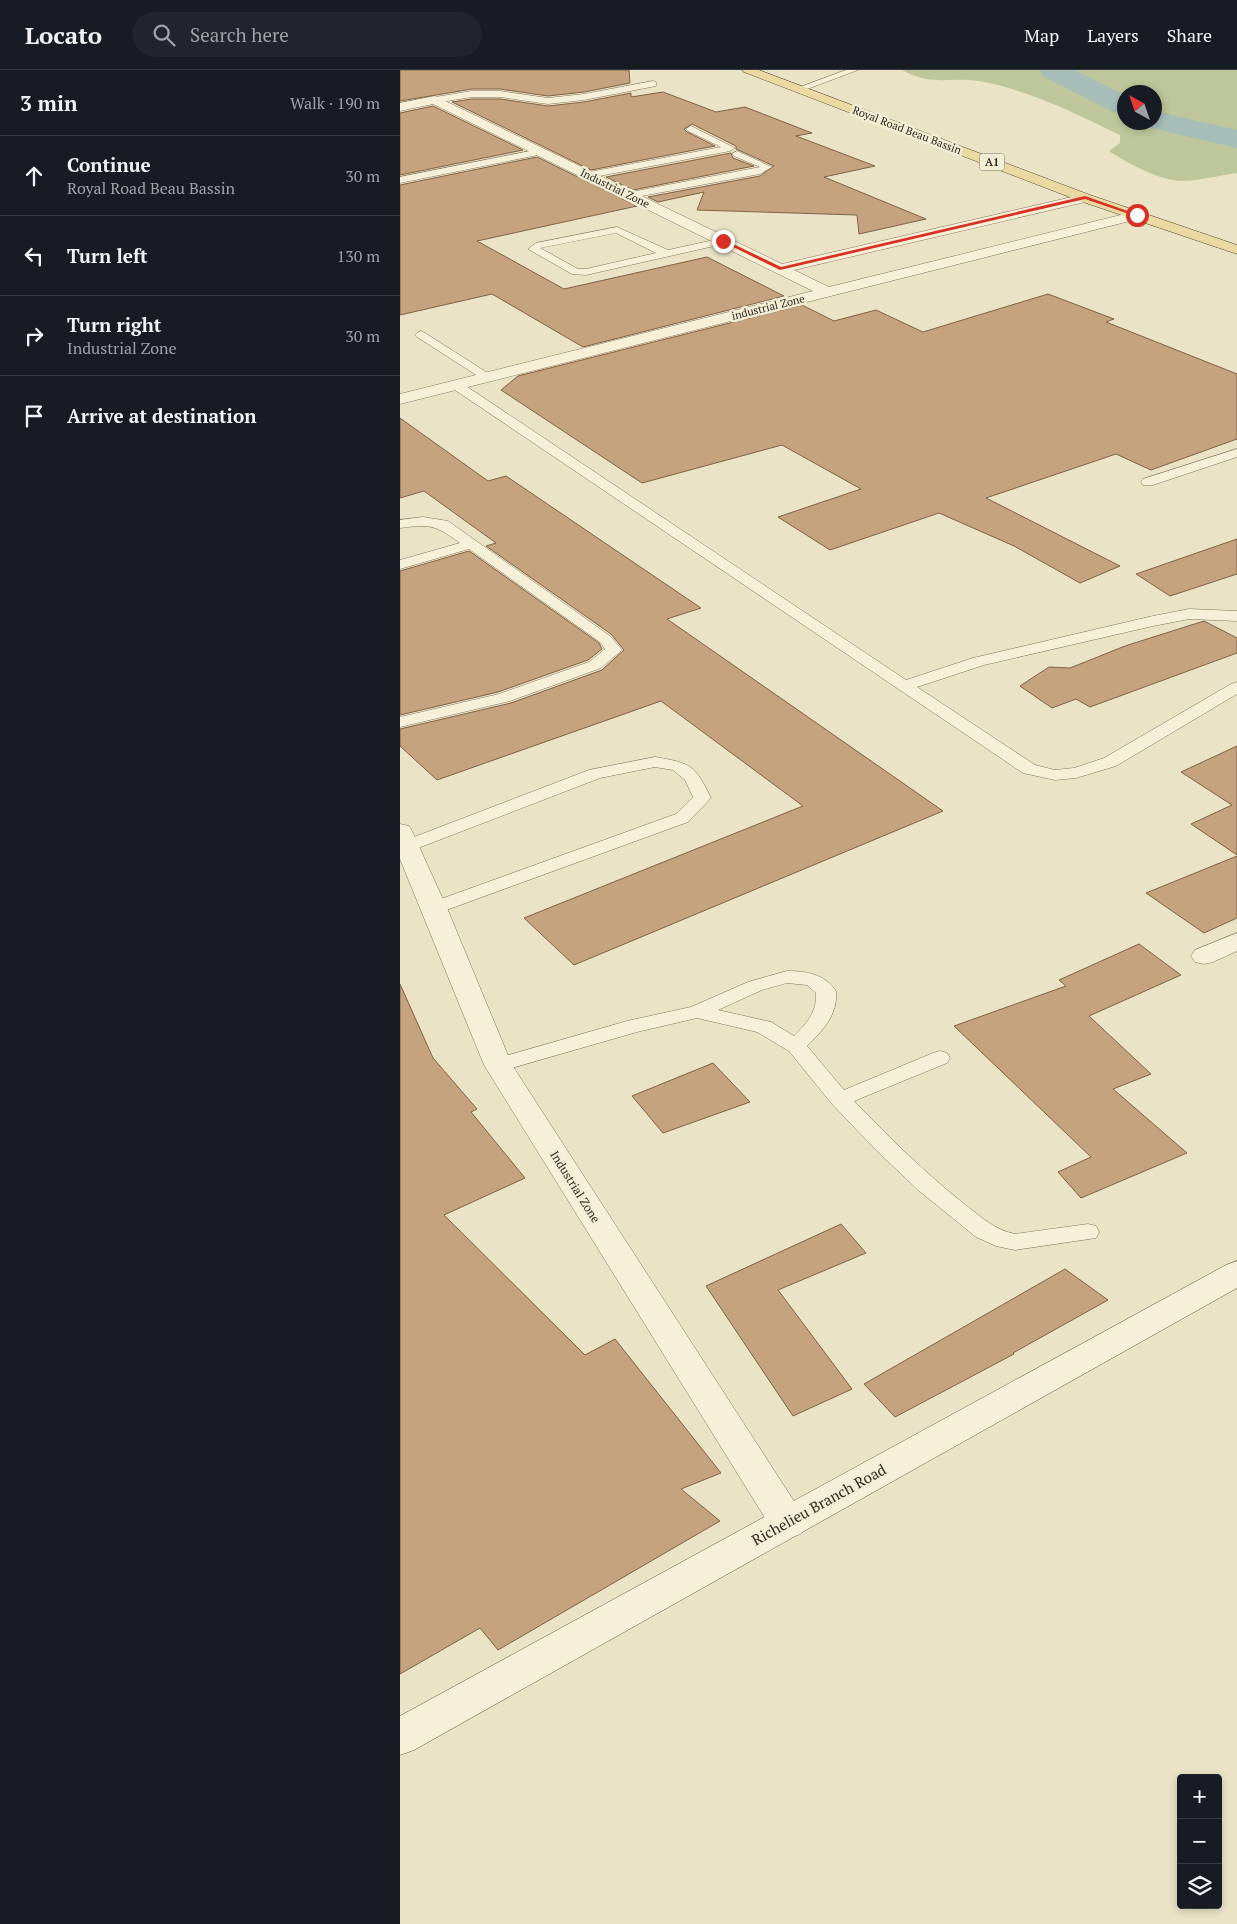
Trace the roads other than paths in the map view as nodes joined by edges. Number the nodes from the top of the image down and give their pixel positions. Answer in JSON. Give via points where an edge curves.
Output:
{"nodes":[{"id":1,"x":748,"y":70,"type":"edge"},
{"id":2,"x":854,"y":70,"type":"edge"},
{"id":3,"x":653,"y":84,"type":"dead end"},
{"id":4,"x":799,"y":89,"type":"junction"},
{"id":5,"x":435,"y":100,"type":"junction"},
{"id":6,"x":400,"y":107,"type":"edge"},
{"id":7,"x":691,"y":129,"type":"dead end"},
{"id":8,"x":540,"y":152,"type":"junction"},
{"id":9,"x":737,"y":154,"type":"dead end"},
{"id":10,"x":589,"y":175,"type":"junction"},
{"id":11,"x":400,"y":180,"type":"edge"},
{"id":12,"x":631,"y":195,"type":"junction"},
{"id":13,"x":1085,"y":198,"type":"junction"},
{"id":14,"x":1137,"y":215,"type":"junction"},
{"id":15,"x":723,"y":241,"type":"junction"},
{"id":16,"x":1237,"y":250,"type":"edge"},
{"id":17,"x":667,"y":254,"type":"junction"},
{"id":18,"x":780,"y":269,"type":"junction"},
{"id":19,"x":827,"y":292,"type":"junction"},
{"id":20,"x":421,"y":335,"type":"dead end"},
{"id":21,"x":488,"y":377,"type":"junction"},
{"id":22,"x":456,"y":385,"type":"junction"},
{"id":23,"x":400,"y":399,"type":"edge"},
{"id":24,"x":1237,"y":453,"type":"edge"},
{"id":25,"x":1148,"y":482,"type":"dead end"},
{"id":26,"x":400,"y":524,"type":"edge"},
{"id":27,"x":471,"y":544,"type":"junction"},
{"id":28,"x":400,"y":565,"type":"edge"},
{"id":29,"x":1237,"y":616,"type":"edge"},
{"id":30,"x":902,"y":686,"type":"junction"},
{"id":31,"x":1237,"y":687,"type":"edge"},
{"id":32,"x":400,"y":722,"type":"edge"},
{"id":33,"x":403,"y":838,"type":"edge"},
{"id":34,"x":434,"y":908,"type":"junction"},
{"id":35,"x":1237,"y":941,"type":"edge"},
{"id":36,"x":1204,"y":956,"type":"dead end"},
{"id":37,"x":697,"y":1012,"type":"junction"},
{"id":38,"x":796,"y":1046,"type":"junction"},
{"id":39,"x":940,"y":1058,"type":"dead end"},
{"id":40,"x":498,"y":1065,"type":"junction"},
{"id":41,"x":840,"y":1099,"type":"junction"},
{"id":42,"x":1088,"y":1232,"type":"dead end"},
{"id":43,"x":1237,"y":1273,"type":"edge"},
{"id":44,"x":788,"y":1523,"type":"junction"},
{"id":45,"x":400,"y":1737,"type":"edge"}],
"edges":[{"from":1,"to":4,"type":"main road","name":"Royal Road Beau Bassin","number":"A1"},
{"from":2,"to":4,"type":"lane"},
{"from":3,"to":5,"type":"lane","via":[[548,101],[500,94],[472,94]]},
{"from":4,"to":13,"type":"main road","name":"Royal Road Beau Bassin","number":"A1"},
{"from":5,"to":6,"type":"street"},
{"from":5,"to":8,"type":"street","name":"Industrial Zone"},
{"from":7,"to":10,"type":"lane","via":[[730,148]]},
{"from":8,"to":10,"type":"street","name":"Industrial Zone"},
{"from":8,"to":11,"type":"lane"},
{"from":9,"to":12,"type":"lane","via":[[766,167]]},
{"from":10,"to":12,"type":"street","name":"Industrial Zone"},
{"from":12,"to":15,"type":"street","name":"Industrial Zone"},
{"from":13,"to":14,"type":"main road","name":"Royal Road Beau Bassin","number":"A1"},
{"from":13,"to":18,"type":"street"},
{"from":14,"to":16,"type":"main road","name":"Royal Road Beau Bassin","number":"A1"},
{"from":14,"to":19,"type":"street","name":"industrial Zone"},
{"from":15,"to":17,"type":"lane"},
{"from":15,"to":18,"type":"street","name":"Industrial Zone"},
{"from":17,"to":17,"type":"lane","via":[[576,272],[533,249],[617,230]]},
{"from":18,"to":19,"type":"street","name":"Industrial Zone"},
{"from":19,"to":21,"type":"street","name":"industrial Zone"},
{"from":20,"to":21,"type":"lane"},
{"from":21,"to":22,"type":"street","name":"industrial Zone"},
{"from":22,"to":23,"type":"street","name":"industrial Zone"},
{"from":22,"to":30,"type":"lane"},
{"from":24,"to":25,"type":"lane"},
{"from":26,"to":27,"type":"lane","via":[[423,521],[442,524]]},
{"from":27,"to":28,"type":"lane"},
{"from":27,"to":32,"type":"lane","via":[[605,639],[614,650],[596,665],[504,698]]},
{"from":29,"to":30,"type":"lane","via":[[1189,614],[1153,621],[979,661]]},
{"from":30,"to":31,"type":"lane","via":[[1029,769],[1055,775],[1110,762]]},
{"from":33,"to":34,"type":"street","name":"Industrial Zone"},
{"from":33,"to":34,"type":"lane","via":[[595,774],[655,762],[678,766],[692,777],[702,798],[682,818]]},
{"from":34,"to":40,"type":"street","name":"Industrial Zone"},
{"from":35,"to":36,"type":"street"},
{"from":37,"to":38,"type":"lane","via":[[764,1028]]},
{"from":37,"to":38,"type":"lane","via":[[772,980],[794,977],[813,981],[826,991],[828,1003],[822,1018]]},
{"from":37,"to":40,"type":"lane","via":[[634,1026]]},
{"from":38,"to":41,"type":"lane"},
{"from":39,"to":41,"type":"lane"},
{"from":40,"to":44,"type":"street","name":"Industrial Zone"},
{"from":41,"to":42,"type":"lane","via":[[926,1185],[984,1231],[1015,1242]]},
{"from":43,"to":44,"type":"street","name":"Richelieu Branch Road"},
{"from":44,"to":45,"type":"street","name":"Richelieu Branch Road"}]}
